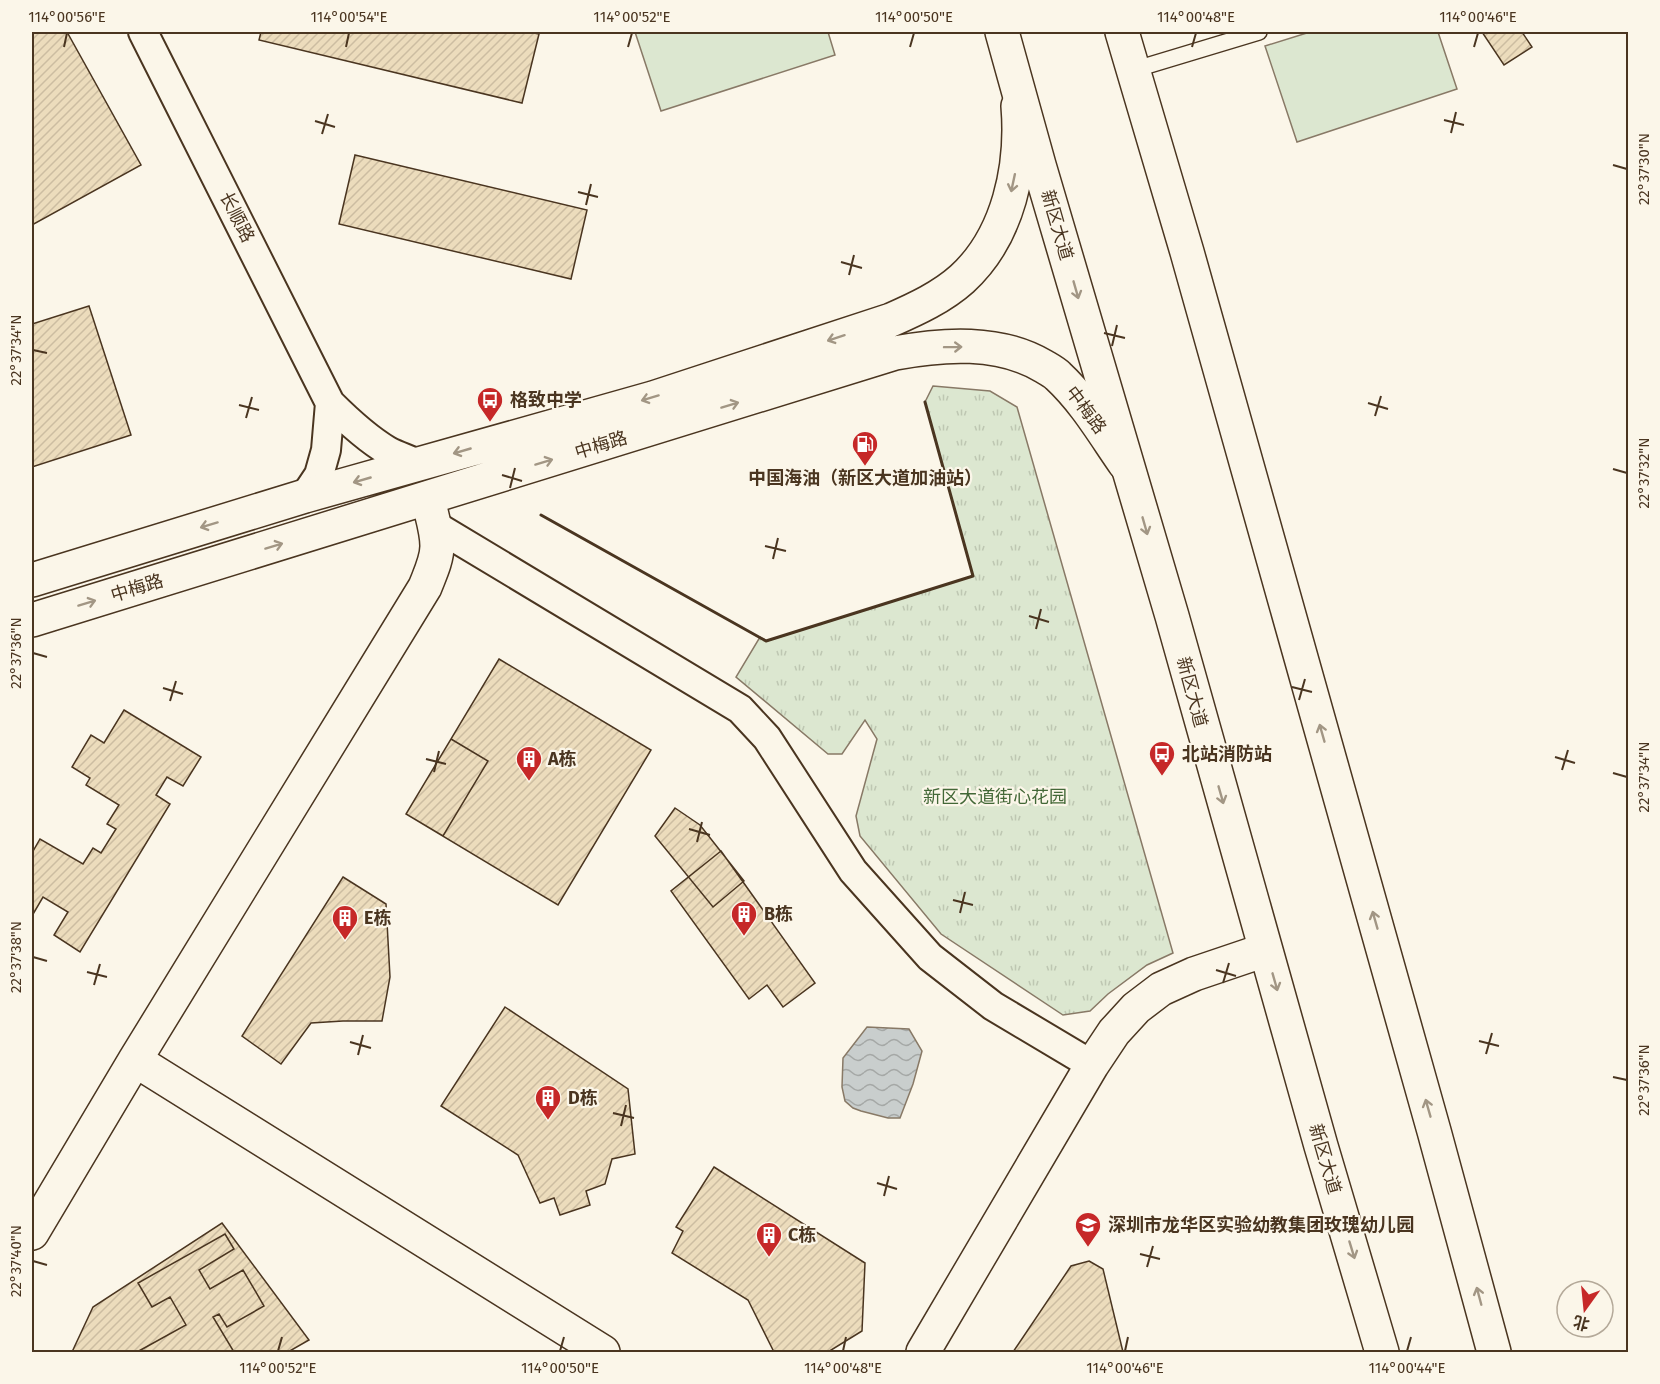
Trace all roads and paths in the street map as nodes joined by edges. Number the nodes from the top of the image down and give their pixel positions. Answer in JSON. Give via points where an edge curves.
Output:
{"nodes":[{"id":1,"x":143,"y":32,"type":"edge"},
{"id":2,"x":1002,"y":32,"type":"edge"},
{"id":3,"x":1122,"y":32,"type":"edge"},
{"id":4,"x":1259,"y":32,"type":"edge"},
{"id":5,"x":1133,"y":70,"type":"junction"},
{"id":6,"x":1017,"y":83,"type":"junction"},
{"id":7,"x":330,"y":403,"type":"junction"},
{"id":8,"x":418,"y":464,"type":"junction"},
{"id":9,"x":1129,"y":470,"type":"junction"},
{"id":10,"x":305,"y":496,"type":"junction"},
{"id":11,"x":431,"y":512,"type":"junction"},
{"id":12,"x":32,"y":580,"type":"edge"},
{"id":13,"x":32,"y":620,"type":"edge"},
{"id":14,"x":1265,"y":950,"type":"junction"},
{"id":15,"x":135,"y":1060,"type":"junction"},
{"id":16,"x":1092,"y":1065,"type":"junction"},
{"id":17,"x":32,"y":1233,"type":"edge"},
{"id":18,"x":603,"y":1353,"type":"edge"},
{"id":19,"x":923,"y":1353,"type":"edge"},
{"id":20,"x":1382,"y":1353,"type":"edge"},
{"id":21,"x":1494,"y":1353,"type":"edge"}],
"edges":[{"from":1,"to":7,"type":"street","name":"长顺路"},
{"from":2,"to":6,"type":"main road","name":"新区大道"},
{"from":3,"to":5,"type":"main road"},
{"from":4,"to":5,"type":"lane"},
{"from":21,"to":5,"type":"main road","one_way":true},
{"from":6,"to":8,"type":"main road","name":"中梅路","one_way":true,"via":[[1020,130],[1005,213],[982,256],[963,279],[941,295],[891,320],[653,398]]},
{"from":6,"to":9,"type":"main road","name":"新区大道","one_way":true},
{"from":7,"to":8,"type":"street","via":[[371,440]]},
{"from":7,"to":10,"type":"street","via":[[326,450],[319,475]]},
{"from":8,"to":10,"type":"main road","name":"中梅路","one_way":true},
{"from":11,"to":9,"type":"main road","name":"中梅路","one_way":true,"via":[[895,354],[925,348],[989,348],[1018,354],[1056,374],[1087,409]]},
{"from":9,"to":14,"type":"main road","name":"新区大道","one_way":true},
{"from":10,"to":12,"type":"main road","name":"中梅路","one_way":true},
{"from":13,"to":11,"type":"main road","name":"中梅路","one_way":true},
{"from":11,"to":15,"type":"main road","via":[[437,547],[425,587]]},
{"from":11,"to":16,"type":"street","via":[[740,710],[767,738],[854,871],[930,957],[993,1006]]},
{"from":14,"to":16,"type":"main road","via":[[1161,988],[1114,1032]]},
{"from":14,"to":20,"type":"main road","name":"新区大道","one_way":true},
{"from":15,"to":17,"type":"main road"},
{"from":15,"to":18,"type":"main road"},
{"from":16,"to":19,"type":"main road"}]}
